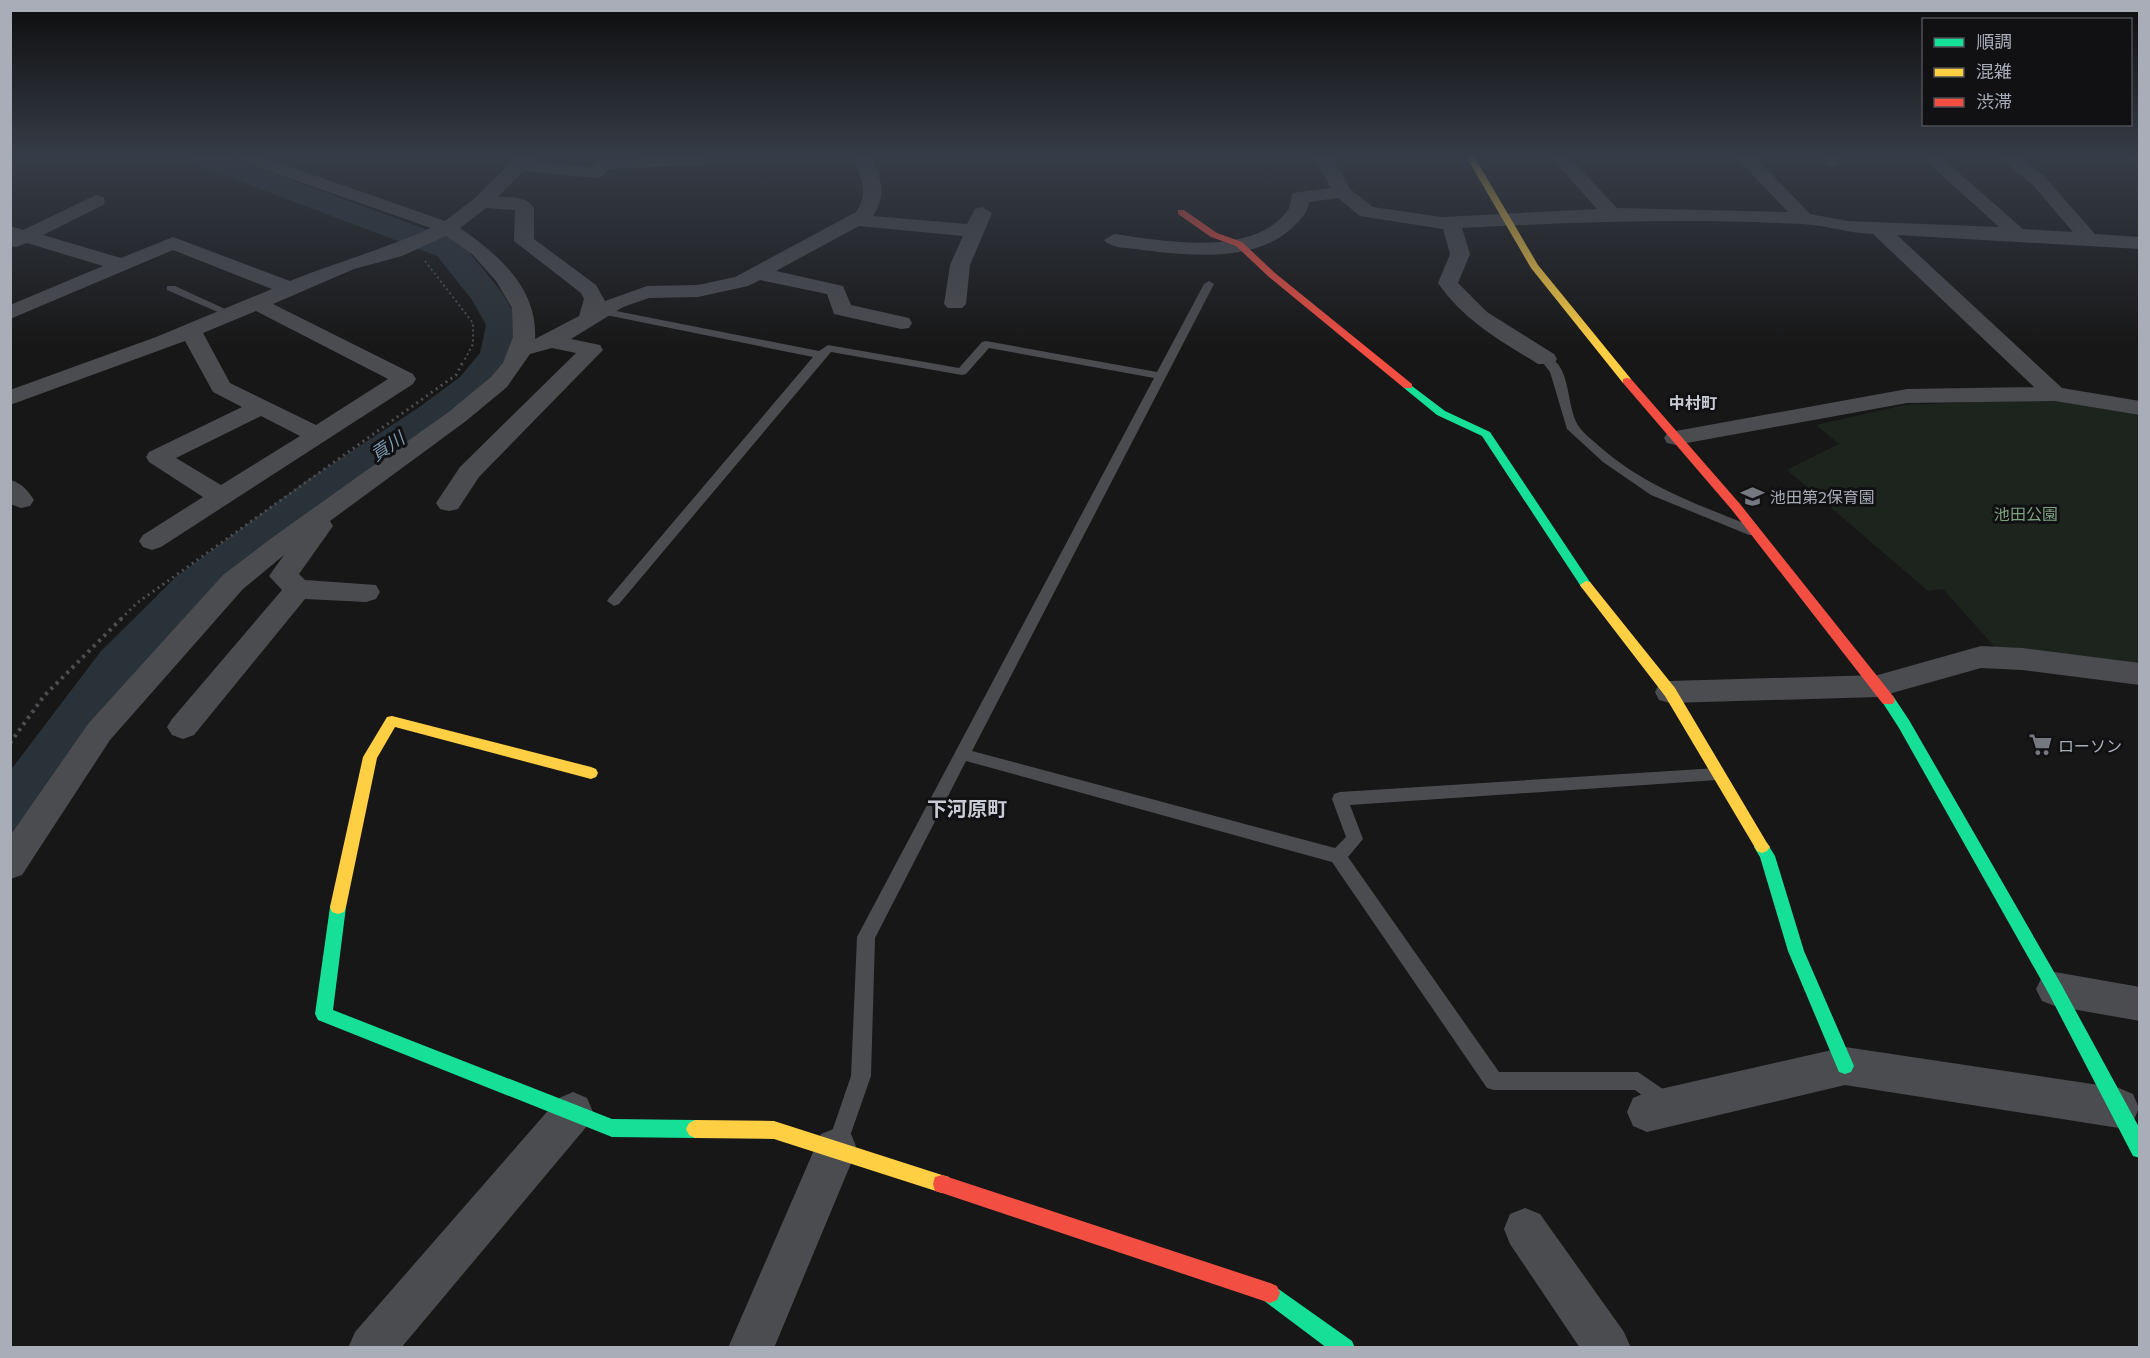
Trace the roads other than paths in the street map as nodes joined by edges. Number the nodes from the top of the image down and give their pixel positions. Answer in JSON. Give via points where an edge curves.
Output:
{"nodes":[{"id":1,"x":51,"y":221,"type":"edge"},
{"id":2,"x":424,"y":221,"type":"edge"},
{"id":3,"x":455,"y":221,"type":"edge"},
{"id":4,"x":525,"y":221,"type":"edge"},
{"id":5,"x":852,"y":221,"type":"edge"},
{"id":6,"x":953,"y":221,"type":"edge"},
{"id":7,"x":1194,"y":221,"type":"edge"},
{"id":8,"x":1287,"y":221,"type":"edge"},
{"id":9,"x":1433,"y":221,"type":"edge"},
{"id":10,"x":1502,"y":221,"type":"edge"},
{"id":11,"x":1509,"y":221,"type":"edge"},
{"id":12,"x":1820,"y":221,"type":"edge"},
{"id":13,"x":2004,"y":221,"type":"edge"},
{"id":14,"x":2074,"y":221,"type":"edge"},
{"id":15,"x":1451,"y":224,"type":"junction"},
{"id":16,"x":1878,"y":228,"type":"junction"},
{"id":17,"x":444,"y":229,"type":"junction"},
{"id":18,"x":2018,"y":234,"type":"junction"},
{"id":19,"x":16,"y":237,"type":"edge"},
{"id":20,"x":2089,"y":239,"type":"junction"},
{"id":21,"x":1114,"y":240,"type":"dead end"},
{"id":22,"x":2139,"y":243,"type":"edge"},
{"id":23,"x":1239,"y":244,"type":"junction"},
{"id":24,"x":123,"y":265,"type":"junction"},
{"id":25,"x":757,"y":273,"type":"junction"},
{"id":26,"x":1209,"y":284,"type":"dead end"},
{"id":27,"x":171,"y":288,"type":"dead end"},
{"id":28,"x":291,"y":289,"type":"junction"},
{"id":29,"x":256,"y":303,"type":"junction"},
{"id":30,"x":955,"y":304,"type":"dead end"},
{"id":31,"x":10,"y":313,"type":"edge"},
{"id":32,"x":231,"y":314,"type":"junction"},
{"id":33,"x":595,"y":314,"type":"junction"},
{"id":34,"x":901,"y":323,"type":"dead end"},
{"id":35,"x":191,"y":331,"type":"junction"},
{"id":36,"x":551,"y":340,"type":"junction"},
{"id":37,"x":521,"y":350,"type":"junction"},
{"id":38,"x":821,"y":355,"type":"junction"},
{"id":39,"x":1546,"y":359,"type":"joint"},
{"id":40,"x":1161,"y":376,"type":"junction"},
{"id":41,"x":2055,"y":394,"type":"junction"},
{"id":42,"x":10,"y":398,"type":"edge"},
{"id":43,"x":261,"y":407,"type":"junction"},
{"id":44,"x":2139,"y":408,"type":"edge"},
{"id":45,"x":317,"y":435,"type":"junction"},
{"id":46,"x":1676,"y":438,"type":"junction"},
{"id":47,"x":220,"y":497,"type":"junction"},
{"id":48,"x":449,"y":503,"type":"dead end"},
{"id":49,"x":336,"y":504,"type":"junction"},
{"id":50,"x":1756,"y":533,"type":"junction"},
{"id":51,"x":152,"y":540,"type":"dead end"},
{"id":52,"x":298,"y":588,"type":"junction"},
{"id":53,"x":366,"y":592,"type":"dead end"},
{"id":54,"x":614,"y":601,"type":"dead end"},
{"id":55,"x":2139,"y":674,"type":"edge"},
{"id":56,"x":1878,"y":686,"type":"junction"},
{"id":57,"x":1670,"y":692,"type":"junction"},
{"id":58,"x":183,"y":727,"type":"dead end"},
{"id":59,"x":962,"y":754,"type":"junction"},
{"id":60,"x":591,"y":773,"type":"dead end"},
{"id":61,"x":1717,"y":774,"type":"junction"},
{"id":62,"x":1338,"y":856,"type":"junction"},
{"id":63,"x":10,"y":865,"type":"edge"},
{"id":64,"x":2055,"y":989,"type":"junction"},
{"id":65,"x":2139,"y":1004,"type":"edge"},
{"id":66,"x":1845,"y":1066,"type":"junction"},
{"id":67,"x":2119,"y":1108,"type":"junction"},
{"id":68,"x":1659,"y":1109,"type":"joint"},
{"id":69,"x":573,"y":1112,"type":"junction"},
{"id":70,"x":836,"y":1149,"type":"junction"},
{"id":71,"x":2139,"y":1149,"type":"edge"},
{"id":72,"x":1524,"y":1229,"type":"dead end"},
{"id":73,"x":371,"y":1347,"type":"edge"},
{"id":74,"x":752,"y":1347,"type":"edge"},
{"id":75,"x":1345,"y":1347,"type":"edge"},
{"id":76,"x":1608,"y":1347,"type":"edge"}],
"edges":[{"from":1,"to":19,"type":"street"},
{"from":2,"to":17,"type":"street"},
{"from":3,"to":17,"type":"street"},
{"from":4,"to":33,"type":"street","via":[[524,241],[590,289]]},
{"from":5,"to":25,"type":"street"},
{"from":6,"to":30,"type":"street","via":[[979,222],[960,265]]},
{"from":7,"to":23,"type":"street","via":[[1214,235]]},
{"from":8,"to":23,"type":"street","via":[[1276,232]]},
{"from":9,"to":15,"type":"street"},
{"from":10,"to":15,"type":"street"},
{"from":11,"to":46,"type":"street","via":[[1534,266]]},
{"from":12,"to":16,"type":"street"},
{"from":13,"to":18,"type":"street"},
{"from":14,"to":20,"type":"street"},
{"from":15,"to":39,"type":"street","via":[[1461,251],[1459,265],[1448,283],[1458,298]]},
{"from":16,"to":18,"type":"street"},
{"from":16,"to":41,"type":"street"},
{"from":17,"to":28,"type":"street"},
{"from":17,"to":37,"type":"street","via":[[479,250],[505,278],[523,308]]},
{"from":18,"to":20,"type":"street"},
{"from":19,"to":24,"type":"street"},
{"from":20,"to":22,"type":"street"},
{"from":21,"to":23,"type":"street","via":[[1181,248]]},
{"from":23,"to":57,"type":"street","via":[[1442,414],[1486,434],[1584,582]]},
{"from":24,"to":28,"type":"street","via":[[173,243]]},
{"from":24,"to":31,"type":"street"},
{"from":25,"to":33,"type":"street","via":[[716,288],[646,292]]},
{"from":25,"to":34,"type":"street","via":[[836,290],[842,309]]},
{"from":26,"to":40,"type":"lane"},
{"from":27,"to":32,"type":"lane"},
{"from":28,"to":29,"type":"street"},
{"from":29,"to":32,"type":"street"},
{"from":29,"to":45,"type":"street","via":[[405,379]]},
{"from":32,"to":35,"type":"street"},
{"from":33,"to":36,"type":"street"},
{"from":33,"to":38,"type":"lane"},
{"from":35,"to":42,"type":"street"},
{"from":35,"to":43,"type":"street","via":[[221,387]]},
{"from":36,"to":37,"type":"street"},
{"from":36,"to":48,"type":"street","via":[[592,350],[469,472]]},
{"from":37,"to":49,"type":"street","via":[[499,382]]},
{"from":38,"to":40,"type":"lane","via":[[828,348],[962,372],[986,344]]},
{"from":38,"to":54,"type":"lane"},
{"from":39,"to":50,"type":"lane","via":[[1556,371],[1573,429],[1607,459],[1656,492]]},
{"from":40,"to":59,"type":"lane"},
{"from":41,"to":44,"type":"street"},
{"from":41,"to":46,"type":"street","via":[[1907,396]]},
{"from":43,"to":45,"type":"street"},
{"from":43,"to":47,"type":"street","via":[[158,457]]},
{"from":45,"to":47,"type":"street"},
{"from":46,"to":50,"type":"street"},
{"from":47,"to":51,"type":"street"},
{"from":49,"to":52,"type":"street","via":[[283,576]]},
{"from":49,"to":63,"type":"street","via":[[233,582],[190,627],[99,732]]},
{"from":50,"to":56,"type":"street"},
{"from":52,"to":53,"type":"street"},
{"from":52,"to":58,"type":"street"},
{"from":55,"to":56,"type":"street","via":[[1981,657]]},
{"from":56,"to":57,"type":"street"},
{"from":56,"to":64,"type":"street","via":[[1904,724]]},
{"from":57,"to":61,"type":"street"},
{"from":59,"to":62,"type":"lane"},
{"from":59,"to":70,"type":"lane","via":[[866,937],[861,1076]]},
{"from":60,"to":69,"type":"street","via":[[392,721],[370,757],[334,926],[324,1014]]},
{"from":61,"to":62,"type":"lane","via":[[1340,799],[1355,839]]},
{"from":61,"to":66,"type":"street","via":[[1767,856],[1796,951]]},
{"from":62,"to":68,"type":"lane","via":[[1494,1081],[1638,1081]]},
{"from":64,"to":65,"type":"street"},
{"from":64,"to":67,"type":"street"},
{"from":66,"to":67,"type":"street"},
{"from":66,"to":68,"type":"street"},
{"from":67,"to":71,"type":"street"},
{"from":69,"to":70,"type":"street","via":[[612,1128],[774,1130]]},
{"from":69,"to":73,"type":"street"},
{"from":70,"to":74,"type":"street"},
{"from":70,"to":75,"type":"street","via":[[1270,1293]]},
{"from":72,"to":76,"type":"street"}]}
